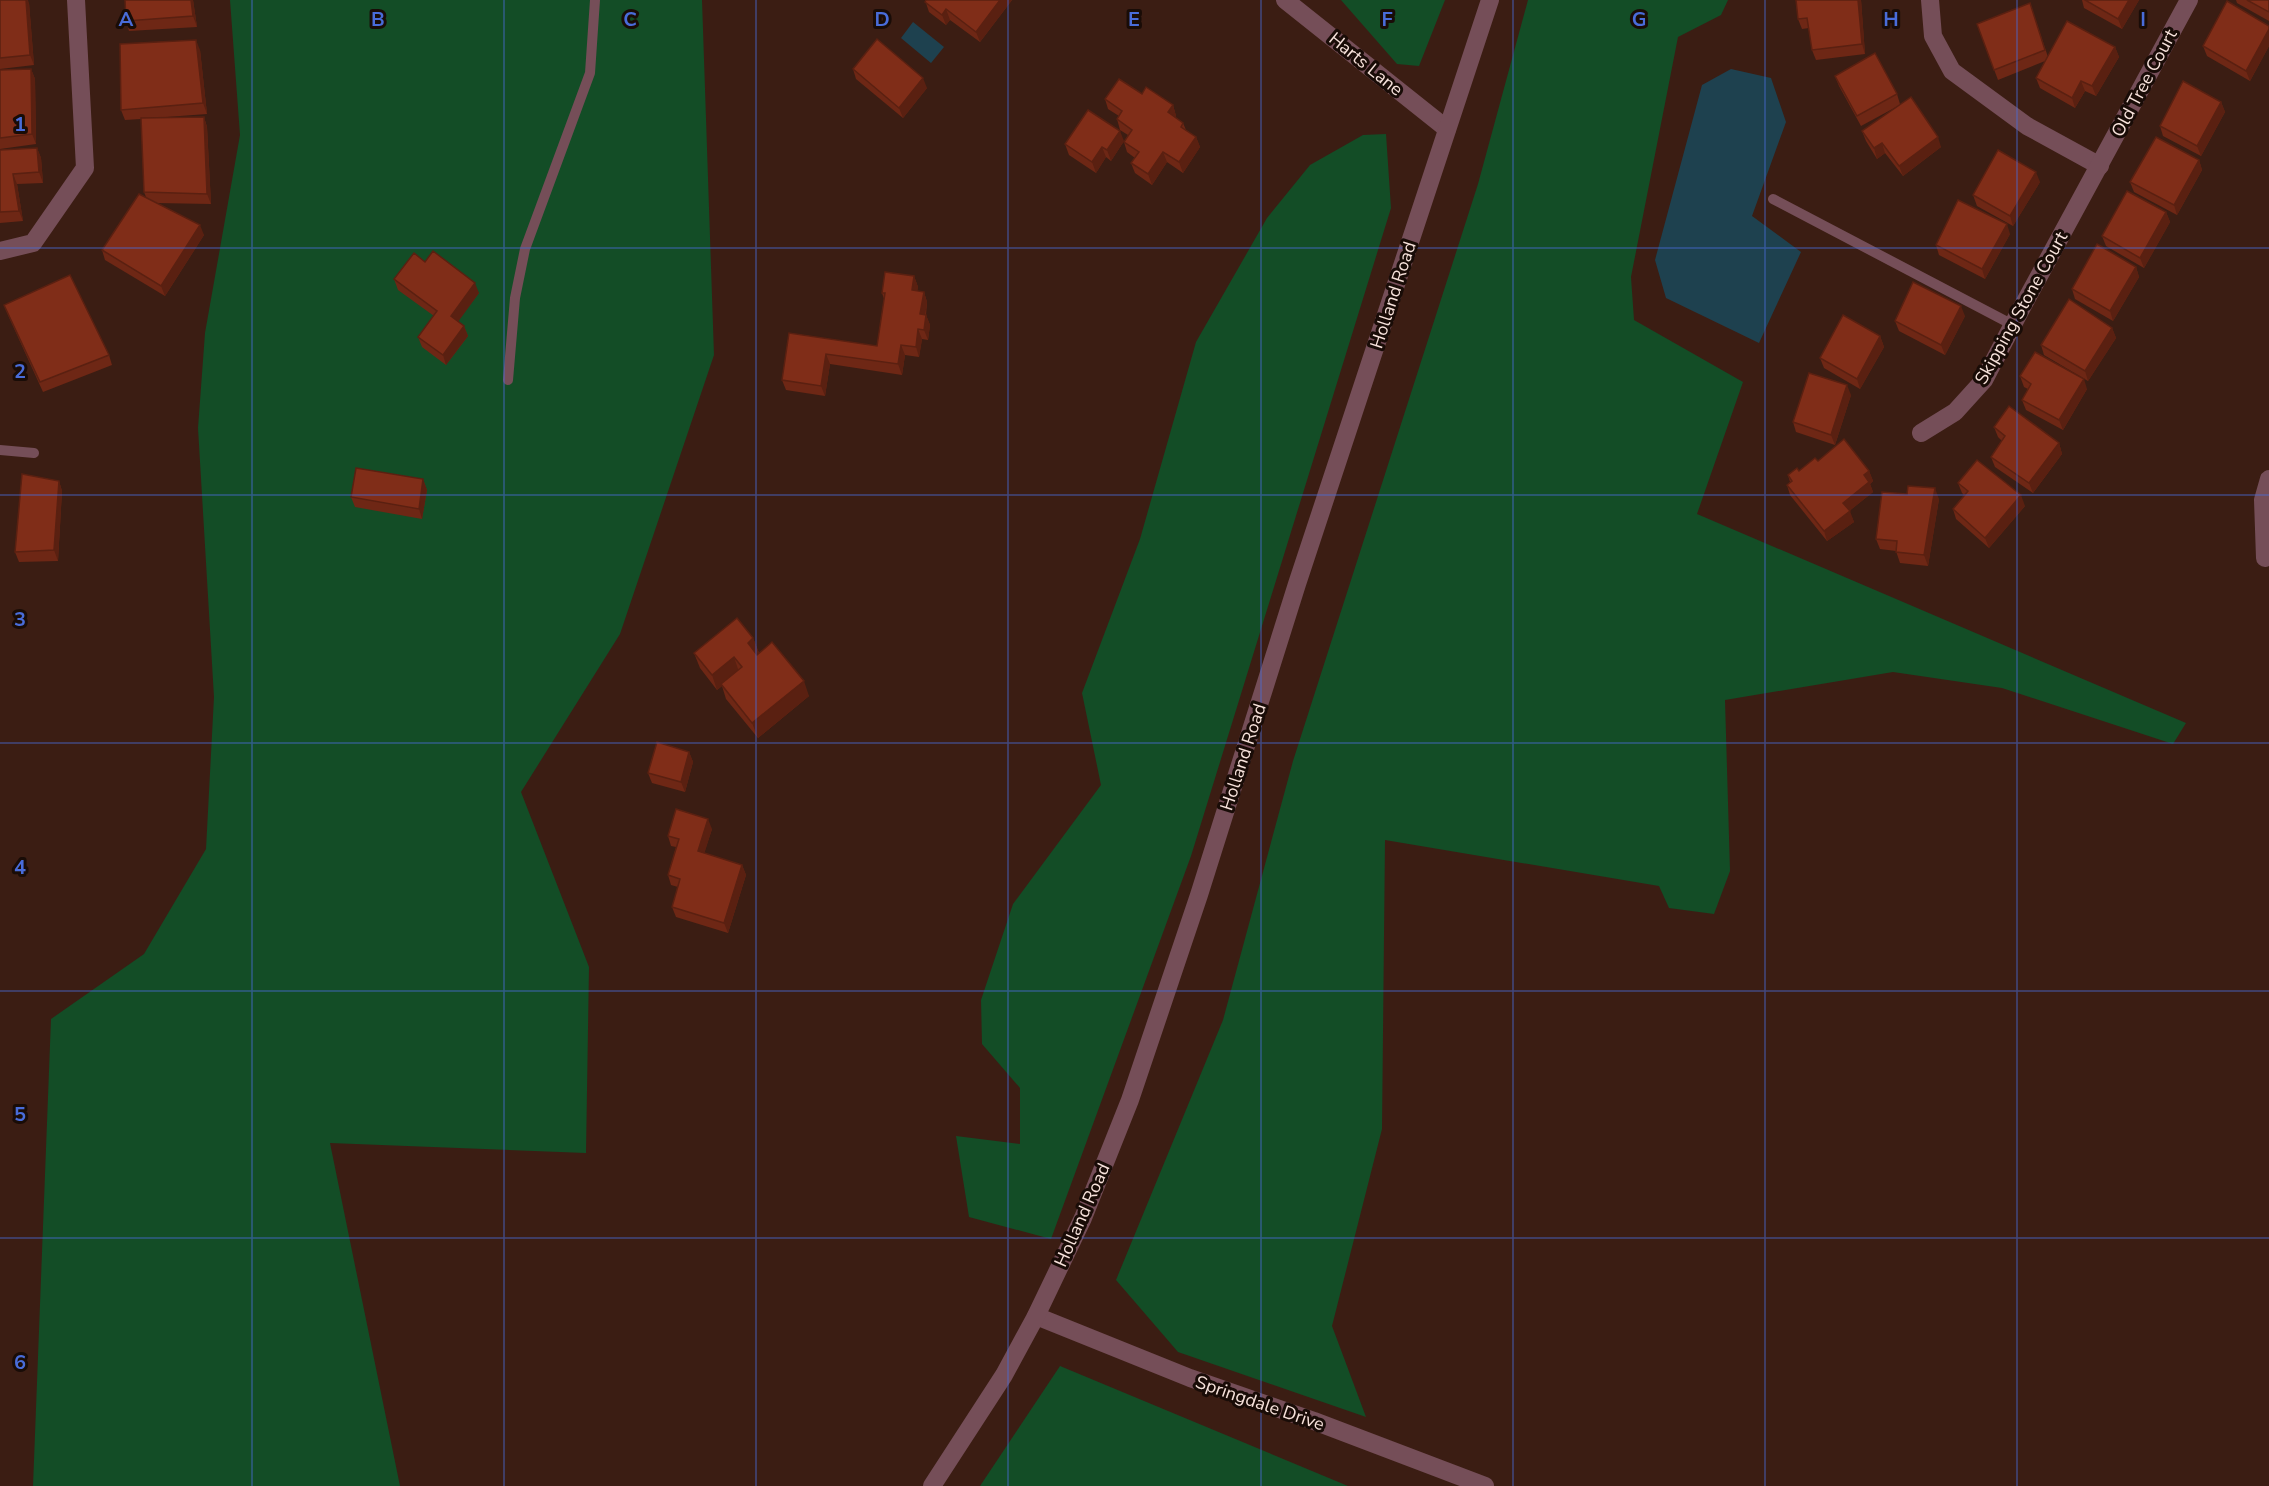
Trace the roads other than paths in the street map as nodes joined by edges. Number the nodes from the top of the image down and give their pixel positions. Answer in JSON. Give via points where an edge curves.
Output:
{"nodes":[{"id":1,"x":76,"y":0,"type":"edge"},
{"id":2,"x":595,"y":0,"type":"edge"},
{"id":3,"x":1285,"y":0,"type":"edge"},
{"id":4,"x":1490,"y":0,"type":"edge"},
{"id":5,"x":1930,"y":0,"type":"edge"},
{"id":6,"x":2189,"y":0,"type":"edge"},
{"id":7,"x":1447,"y":129,"type":"junction"},
{"id":8,"x":2100,"y":166,"type":"junction"},
{"id":9,"x":1773,"y":199,"type":"dead end"},
{"id":10,"x":0,"y":251,"type":"edge"},
{"id":11,"x":2013,"y":325,"type":"junction"},
{"id":12,"x":508,"y":380,"type":"dead end"},
{"id":13,"x":1921,"y":433,"type":"dead end"},
{"id":14,"x":0,"y":450,"type":"edge"},
{"id":15,"x":34,"y":453,"type":"dead end"},
{"id":16,"x":2269,"y":479,"type":"edge"},
{"id":17,"x":2265,"y":558,"type":"dead end"},
{"id":18,"x":1036,"y":1316,"type":"junction"},
{"id":19,"x":932,"y":1486,"type":"edge"},
{"id":20,"x":1485,"y":1486,"type":"edge"}],
"edges":[{"from":1,"to":10,"type":"street","via":[[85,168],[33,243]]},
{"from":2,"to":12,"type":"lane","via":[[590,73],[525,249],[515,298]]},
{"from":3,"to":7,"type":"street","name":"Harts Lane"},
{"from":4,"to":7,"type":"street","name":"Holland Road"},
{"from":5,"to":8,"type":"street","via":[[1933,36],[1952,71],[2027,126]]},
{"from":6,"to":8,"type":"street","name":"Old Tree Court"},
{"from":7,"to":18,"type":"street","name":"Holland Road","via":[[1130,1100],[1083,1218]]},
{"from":8,"to":11,"type":"street","name":"Skipping Stone Court"},
{"from":9,"to":11,"type":"lane"},
{"from":11,"to":13,"type":"street","name":"Skipping Stone Court","via":[[1984,380],[1955,412]]},
{"from":14,"to":15,"type":"lane"},
{"from":16,"to":17,"type":"street","via":[[2263,500]]},
{"from":18,"to":19,"type":"street","name":"Holland Road","via":[[1004,1375]]},
{"from":18,"to":20,"type":"street","name":"Springdale Drive","via":[[1190,1378]]}]}
